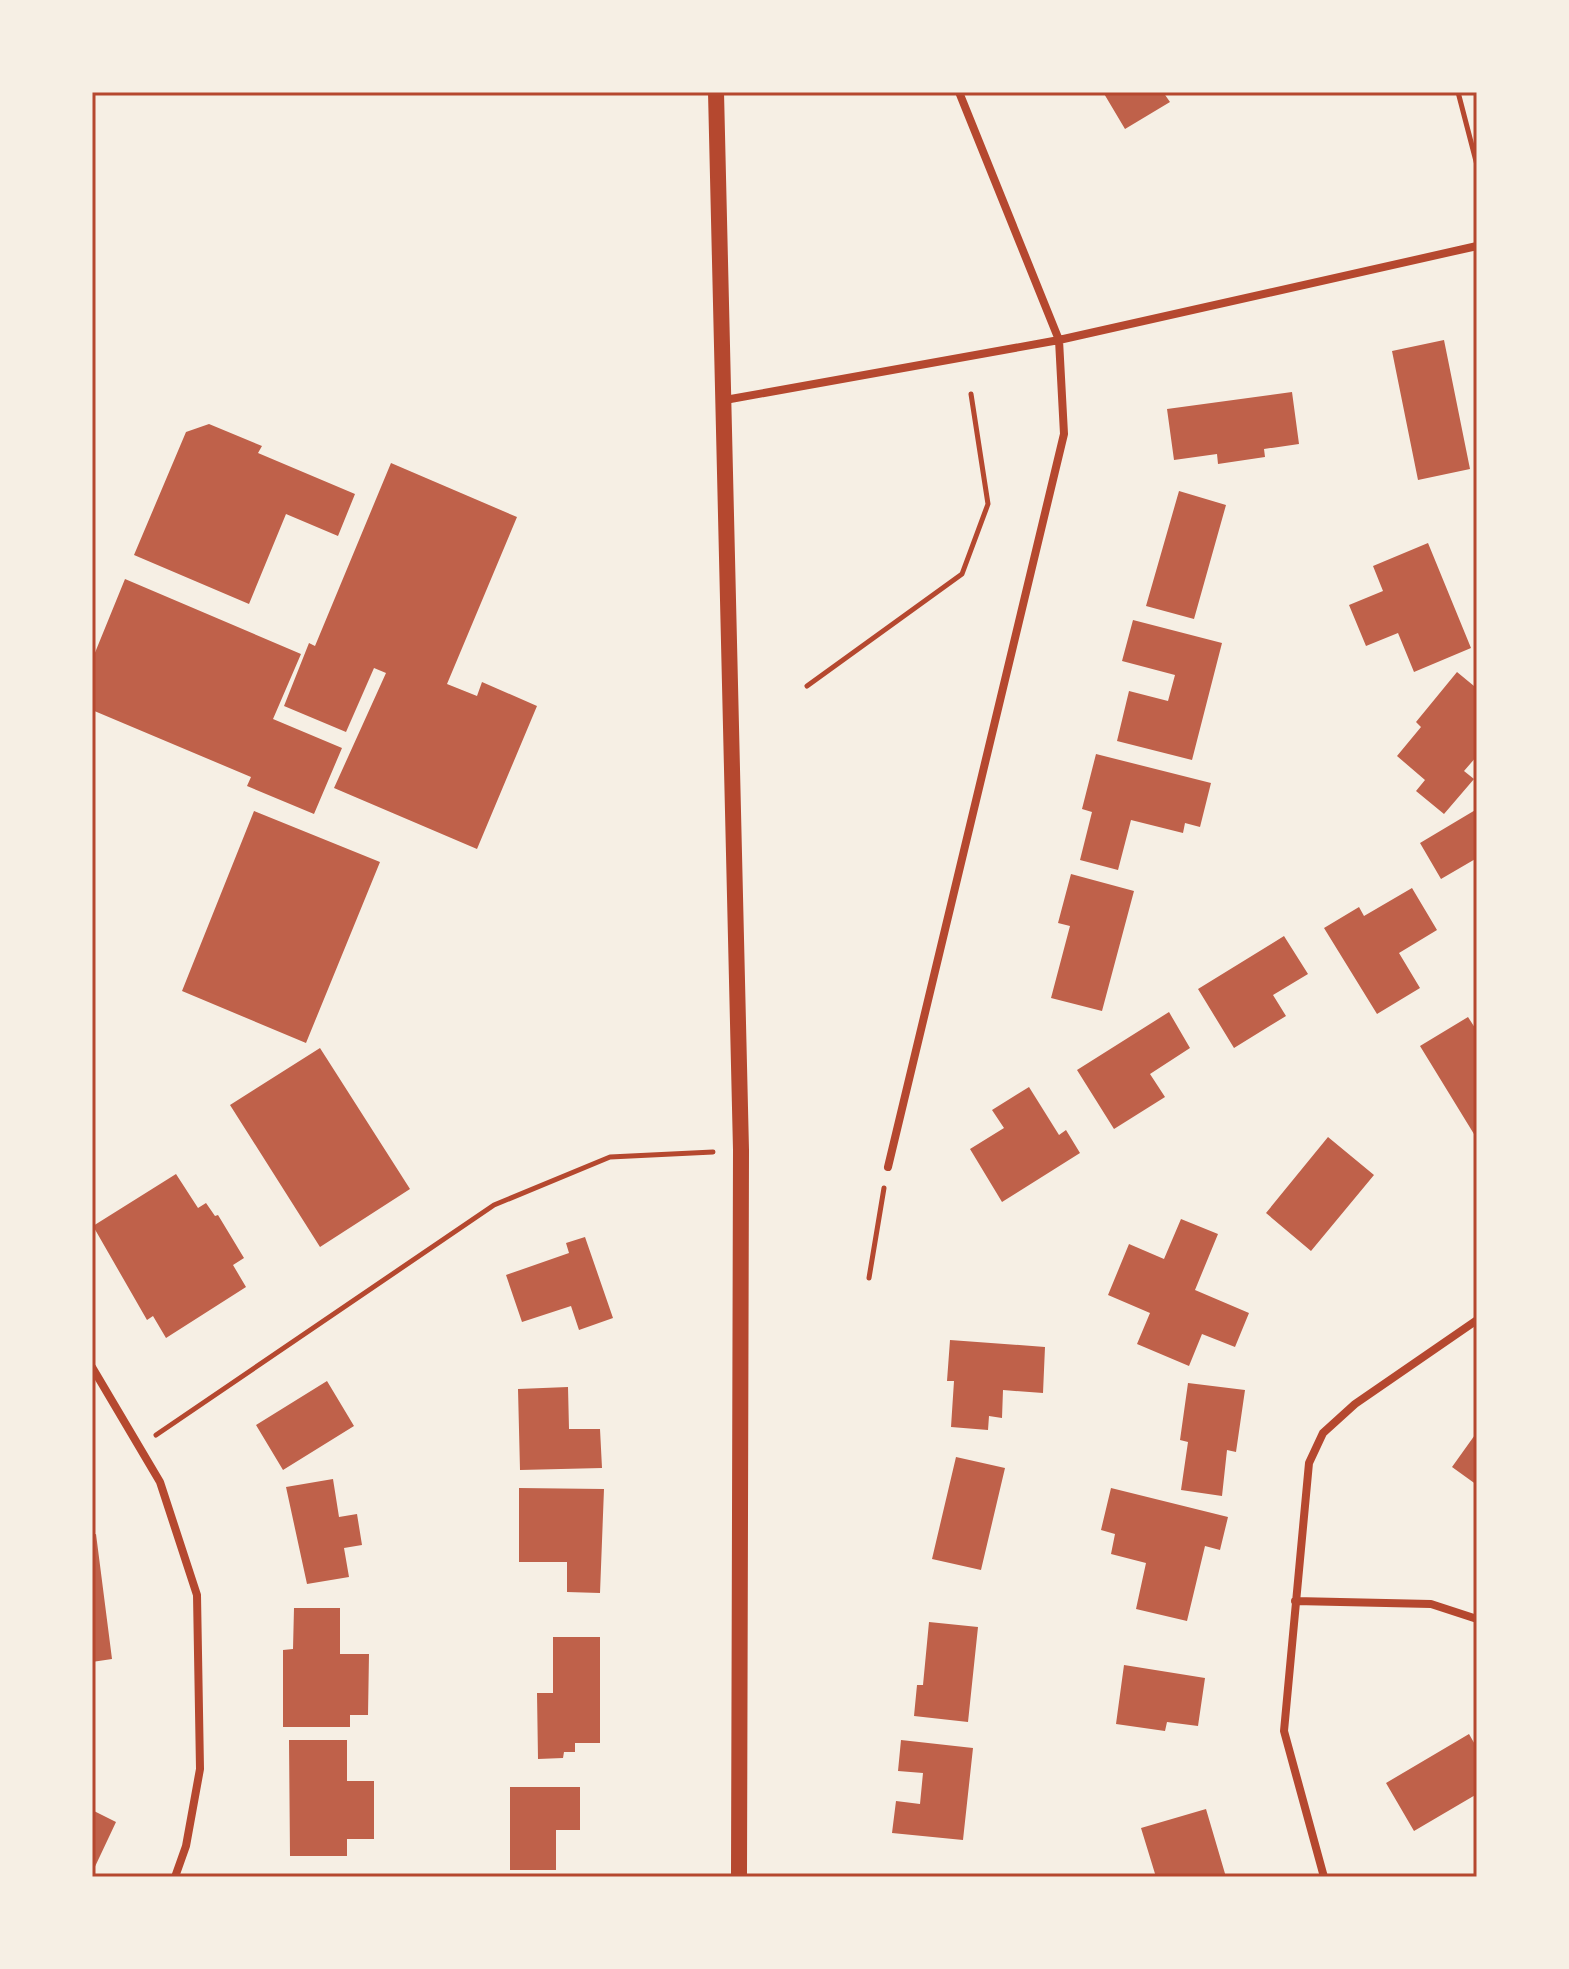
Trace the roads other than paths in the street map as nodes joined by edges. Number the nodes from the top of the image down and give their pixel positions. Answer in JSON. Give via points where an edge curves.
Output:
{"nodes":[{"id":1,"x":716,"y":92,"type":"edge"},
{"id":2,"x":959,"y":92,"type":"edge"},
{"id":3,"x":1477,"y":246,"type":"edge"},
{"id":4,"x":1059,"y":340,"type":"junction"},
{"id":5,"x":725,"y":400,"type":"junction"},
{"id":6,"x":888,"y":1167,"type":"road end"},
{"id":7,"x":1477,"y":1320,"type":"edge"},
{"id":8,"x":92,"y":1367,"type":"edge"},
{"id":9,"x":1295,"y":1601,"type":"junction"},
{"id":10,"x":1477,"y":1619,"type":"edge"},
{"id":11,"x":175,"y":1877,"type":"edge"},
{"id":12,"x":739,"y":1877,"type":"edge"},
{"id":13,"x":1324,"y":1877,"type":"edge"}],
"edges":[{"from":1,"to":5,"type":"main road"},
{"from":2,"to":4,"type":"street"},
{"from":3,"to":4,"type":"street"},
{"from":4,"to":5,"type":"street"},
{"from":4,"to":6,"type":"street","via":[[1064,434]]},
{"from":5,"to":12,"type":"main road","via":[[741,1150]]},
{"from":7,"to":9,"type":"street","via":[[1355,1404],[1323,1433],[1309,1463]]},
{"from":8,"to":11,"type":"street","via":[[160,1482],[197,1595],[200,1769]]},
{"from":9,"to":10,"type":"street","via":[[1431,1604]]},
{"from":9,"to":13,"type":"street","via":[[1284,1731]]}]}
